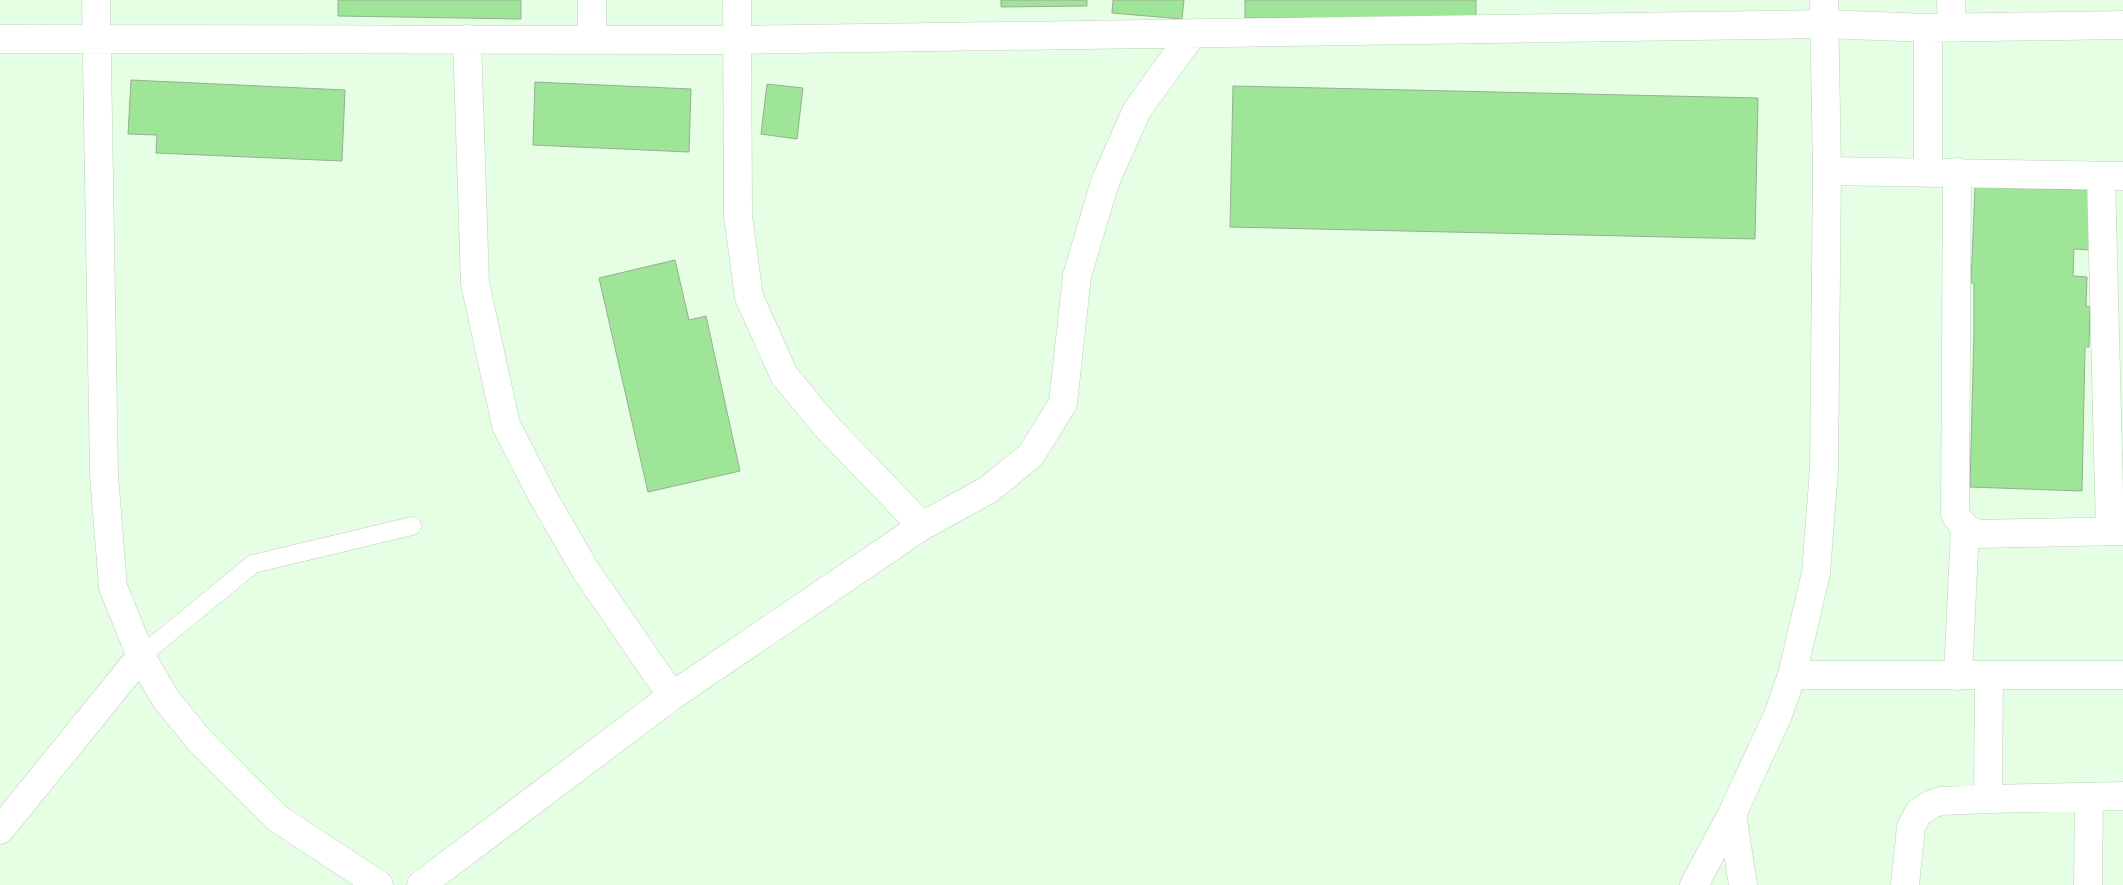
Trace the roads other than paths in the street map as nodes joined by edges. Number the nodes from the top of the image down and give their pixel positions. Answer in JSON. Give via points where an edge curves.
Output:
{"nodes":[{"id":1,"x":96,"y":0,"type":"edge"},
{"id":2,"x":592,"y":0,"type":"edge"},
{"id":3,"x":737,"y":0,"type":"edge"},
{"id":4,"x":1951,"y":0,"type":"edge"},
{"id":5,"x":1824,"y":12,"type":"edge"},
{"id":6,"x":2123,"y":26,"type":"edge"},
{"id":7,"x":1940,"y":28,"type":"junction"},
{"id":8,"x":1192,"y":34,"type":"junction"},
{"id":9,"x":96,"y":38,"type":"junction"},
{"id":10,"x":467,"y":39,"type":"junction"},
{"id":11,"x":0,"y":40,"type":"edge"},
{"id":12,"x":592,"y":40,"type":"junction"},
{"id":13,"x":736,"y":40,"type":"junction"},
{"id":14,"x":1827,"y":171,"type":"junction"},
{"id":15,"x":1928,"y":172,"type":"junction"},
{"id":16,"x":1957,"y":172,"type":"junction"},
{"id":17,"x":2112,"y":176,"type":"edge"},
{"id":18,"x":412,"y":526,"type":"dead end"},
{"id":19,"x":922,"y":526,"type":"junction"},
{"id":20,"x":1965,"y":528,"type":"junction"},
{"id":21,"x":2116,"y":531,"type":"edge"},
{"id":22,"x":141,"y":656,"type":"junction"},
{"id":23,"x":1792,"y":675,"type":"junction"},
{"id":24,"x":1989,"y":675,"type":"junction"},
{"id":25,"x":1958,"y":676,"type":"junction"},
{"id":26,"x":2123,"y":676,"type":"edge"},
{"id":27,"x":672,"y":696,"type":"junction"},
{"id":28,"x":2123,"y":796,"type":"edge"},
{"id":29,"x":2089,"y":797,"type":"junction"},
{"id":30,"x":1988,"y":799,"type":"junction"},
{"id":31,"x":1732,"y":814,"type":"junction"},
{"id":32,"x":0,"y":830,"type":"edge"},
{"id":33,"x":380,"y":885,"type":"edge"},
{"id":34,"x":421,"y":885,"type":"edge"},
{"id":35,"x":1694,"y":885,"type":"edge"},
{"id":36,"x":1743,"y":885,"type":"edge"},
{"id":37,"x":1905,"y":885,"type":"edge"},
{"id":38,"x":2088,"y":885,"type":"edge"}],
"edges":[{"from":1,"to":9,"type":"street"},
{"from":2,"to":12,"type":"street"},
{"from":3,"to":13,"type":"street"},
{"from":4,"to":7,"type":"street"},
{"from":5,"to":7,"type":"street"},
{"from":5,"to":8,"type":"street"},
{"from":5,"to":14,"type":"street"},
{"from":6,"to":7,"type":"street"},
{"from":7,"to":15,"type":"street"},
{"from":8,"to":13,"type":"street"},
{"from":8,"to":19,"type":"street","via":[[1138,110],[1105,182],[1077,276],[1063,403],[1031,456],[988,490]]},
{"from":9,"to":10,"type":"street"},
{"from":9,"to":11,"type":"street"},
{"from":9,"to":22,"type":"street","via":[[104,475],[113,587]]},
{"from":10,"to":12,"type":"street"},
{"from":10,"to":27,"type":"street","via":[[476,283],[506,425],[586,572]]},
{"from":12,"to":13,"type":"street"},
{"from":13,"to":19,"type":"street","via":[[738,216],[749,297],[784,375],[825,425]]},
{"from":14,"to":15,"type":"street"},
{"from":14,"to":23,"type":"street","via":[[1824,469],[1816,573]]},
{"from":15,"to":16,"type":"street"},
{"from":16,"to":17,"type":"street"},
{"from":16,"to":20,"type":"street","via":[[1955,514]]},
{"from":17,"to":21,"type":"street"},
{"from":18,"to":22,"type":"lane","via":[[253,564]]},
{"from":19,"to":27,"type":"street"},
{"from":20,"to":21,"type":"street","via":[[1978,534]]},
{"from":20,"to":25,"type":"street"},
{"from":22,"to":32,"type":"street"},
{"from":22,"to":33,"type":"street","via":[[166,698],[199,740],[277,818]]},
{"from":23,"to":25,"type":"street"},
{"from":23,"to":31,"type":"street","via":[[1778,715]]},
{"from":24,"to":25,"type":"street"},
{"from":24,"to":26,"type":"street"},
{"from":24,"to":30,"type":"street"},
{"from":27,"to":34,"type":"street"},
{"from":28,"to":29,"type":"street"},
{"from":29,"to":30,"type":"street"},
{"from":29,"to":38,"type":"street"},
{"from":30,"to":37,"type":"street","via":[[1941,801],[1919,812],[1911,827]]},
{"from":31,"to":35,"type":"street"},
{"from":31,"to":36,"type":"street"}]}
